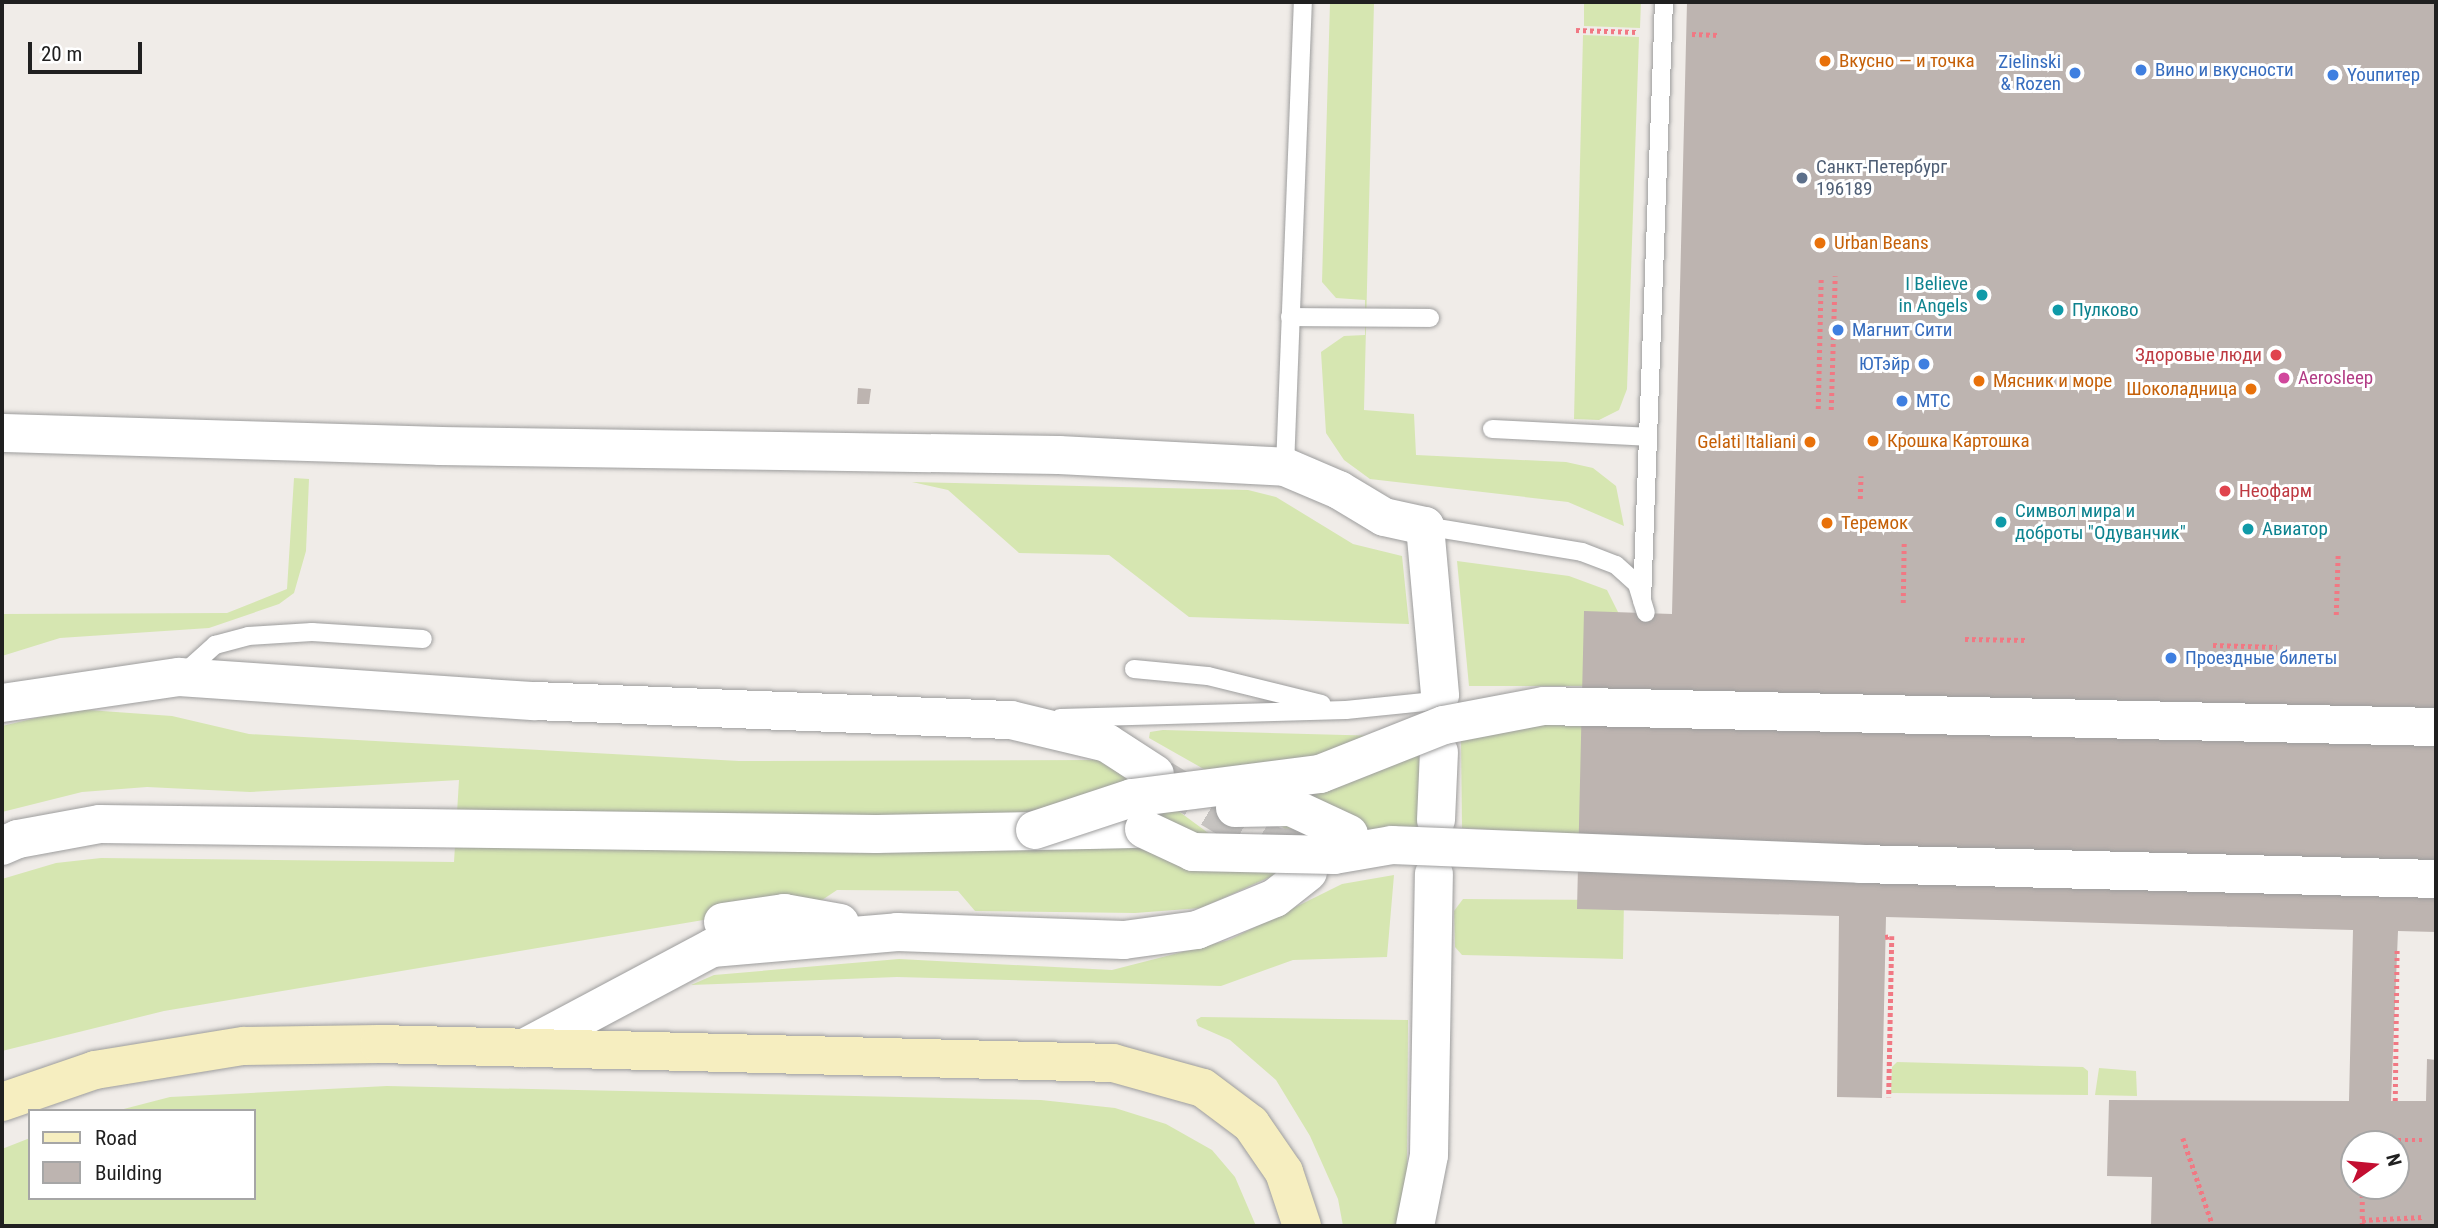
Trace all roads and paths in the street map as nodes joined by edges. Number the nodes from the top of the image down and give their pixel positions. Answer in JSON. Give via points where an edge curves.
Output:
{"nodes":[{"id":1,"x":1303,"y":2,"type":"edge"},
{"id":2,"x":1664,"y":2,"type":"edge"},
{"id":3,"x":1576,"y":30,"type":"dead end"},
{"id":4,"x":1640,"y":32,"type":"dead end"},
{"id":5,"x":1821,"y":276,"type":"dead end"},
{"id":6,"x":1835,"y":276,"type":"dead end"},
{"id":7,"x":1290,"y":317,"type":"junction"},
{"id":8,"x":1430,"y":318,"type":"dead end"},
{"id":9,"x":1818,"y":409,"type":"dead end"},
{"id":10,"x":1832,"y":410,"type":"dead end"},
{"id":11,"x":1492,"y":429,"type":"dead end"},
{"id":12,"x":2,"y":433,"type":"edge"},
{"id":13,"x":1648,"y":437,"type":"junction"},
{"id":14,"x":1285,"y":467,"type":"junction"},
{"id":15,"x":1861,"y":476,"type":"dead end"},
{"id":16,"x":1860,"y":499,"type":"dead end"},
{"id":17,"x":1425,"y":526,"type":"junction"},
{"id":18,"x":1904,"y":540,"type":"dead end"},
{"id":19,"x":2338,"y":552,"type":"dead end"},
{"id":20,"x":1903,"y":603,"type":"dead end"},
{"id":21,"x":2336,"y":615,"type":"dead end"},
{"id":22,"x":423,"y":639,"type":"dead end"},
{"id":23,"x":1965,"y":639,"type":"dead end"},
{"id":24,"x":2028,"y":640,"type":"dead end"},
{"id":25,"x":2213,"y":645,"type":"dead end"},
{"id":26,"x":2277,"y":647,"type":"dead end"},
{"id":27,"x":1134,"y":669,"type":"dead end"},
{"id":28,"x":179,"y":677,"type":"junction"},
{"id":29,"x":1433,"y":699,"type":"joint"},
{"id":30,"x":2,"y":703,"type":"edge"},
{"id":31,"x":1346,"y":710,"type":"junction"},
{"id":32,"x":1011,"y":719,"type":"junction"},
{"id":33,"x":2436,"y":727,"type":"edge"},
{"id":34,"x":1439,"y":752,"type":"dead end"},
{"id":35,"x":1155,"y":774,"type":"tunnel mouth"},
{"id":36,"x":1436,"y":820,"type":"dead end"},
{"id":37,"x":1144,"y":829,"type":"junction"},
{"id":38,"x":1035,"y":830,"type":"junction"},
{"id":39,"x":1392,"y":845,"type":"junction"},
{"id":40,"x":2,"y":846,"type":"edge"},
{"id":41,"x":1307,"y":872,"type":"dead end"},
{"id":42,"x":1434,"y":874,"type":"dead end"},
{"id":43,"x":2436,"y":879,"type":"edge"},
{"id":44,"x":1885,"y":937,"type":"dead end"},
{"id":45,"x":2397,"y":948,"type":"dead end"},
{"id":46,"x":524,"y":1048,"type":"junction"},
{"id":47,"x":1889,"y":1097,"type":"dead end"},
{"id":48,"x":2395,"y":1101,"type":"dead end"},
{"id":49,"x":2,"y":1102,"type":"edge"},
{"id":50,"x":2183,"y":1138,"type":"dead end"},
{"id":51,"x":2410,"y":1140,"type":"edge"},
{"id":52,"x":2426,"y":1140,"type":"dead end"},
{"id":53,"x":2362,"y":1200,"type":"edge"},
{"id":54,"x":2423,"y":1217,"type":"dead end"},
{"id":55,"x":2362,"y":1220,"type":"junction"},
{"id":56,"x":1302,"y":1226,"type":"edge"},
{"id":57,"x":1415,"y":1226,"type":"edge"},
{"id":58,"x":2213,"y":1226,"type":"edge"},
{"id":59,"x":2362,"y":1226,"type":"edge"}],
"edges":[{"from":1,"to":7,"type":"lane"},
{"from":2,"to":13,"type":"lane"},
{"from":3,"to":4,"type":"path"},
{"from":5,"to":9,"type":"path"},
{"from":6,"to":10,"type":"path"},
{"from":7,"to":8,"type":"lane"},
{"from":7,"to":14,"type":"lane"},
{"from":11,"to":13,"type":"lane"},
{"from":12,"to":14,"type":"street","via":[[440,446],[1059,455]]},
{"from":13,"to":17,"type":"lane","via":[[1644,607],[1637,584],[1616,565],[1583,552]]},
{"from":14,"to":17,"type":"street","via":[[1339,490],[1384,517]]},
{"from":15,"to":16,"type":"path"},
{"from":17,"to":29,"type":"street"},
{"from":18,"to":20,"type":"path"},
{"from":19,"to":21,"type":"path"},
{"from":22,"to":28,"type":"lane","via":[[312,632],[248,636],[215,645]]},
{"from":23,"to":24,"type":"path"},
{"from":25,"to":26,"type":"path"},
{"from":27,"to":31,"type":"lane","via":[[1208,676]]},
{"from":28,"to":30,"type":"street"},
{"from":28,"to":32,"type":"street","via":[[535,701]]},
{"from":29,"to":31,"type":"lane"},
{"from":31,"to":32,"type":"lane"},
{"from":32,"to":35,"type":"street","via":[[1107,743]]},
{"from":33,"to":38,"type":"street","bridge":true,"via":[[1544,706],[1444,725],[1320,774],[1132,798]]},
{"from":34,"to":36,"type":"street"},
{"from":37,"to":38,"type":"street","bridge":true},
{"from":37,"to":39,"type":"street","bridge":true,"via":[[1193,852],[1334,855]]},
{"from":37,"to":39,"type":"street","bridge":true,"via":[[1237,808],[1291,807],[1349,834]]},
{"from":38,"to":40,"type":"street","via":[[876,834],[100,824],[18,838]]},
{"from":39,"to":43,"type":"street","bridge":true},
{"from":41,"to":46,"type":"street","via":[[1275,898],[1197,930],[1124,940],[897,932],[712,948],[658,981]]},
{"from":42,"to":57,"type":"street","via":[[1429,1155]]},
{"from":44,"to":47,"type":"path","via":[[1892,936]]},
{"from":45,"to":48,"type":"path"},
{"from":46,"to":49,"type":"main road","via":[[379,1044],[222,1048],[95,1070]]},
{"from":46,"to":56,"type":"main road","via":[[1113,1063],[1164,1074],[1203,1088],[1251,1124],[1284,1172]]},
{"from":50,"to":58,"type":"path"},
{"from":51,"to":52,"type":"path"},
{"from":53,"to":55,"type":"path"},
{"from":54,"to":55,"type":"path"},
{"from":55,"to":59,"type":"path"}]}
